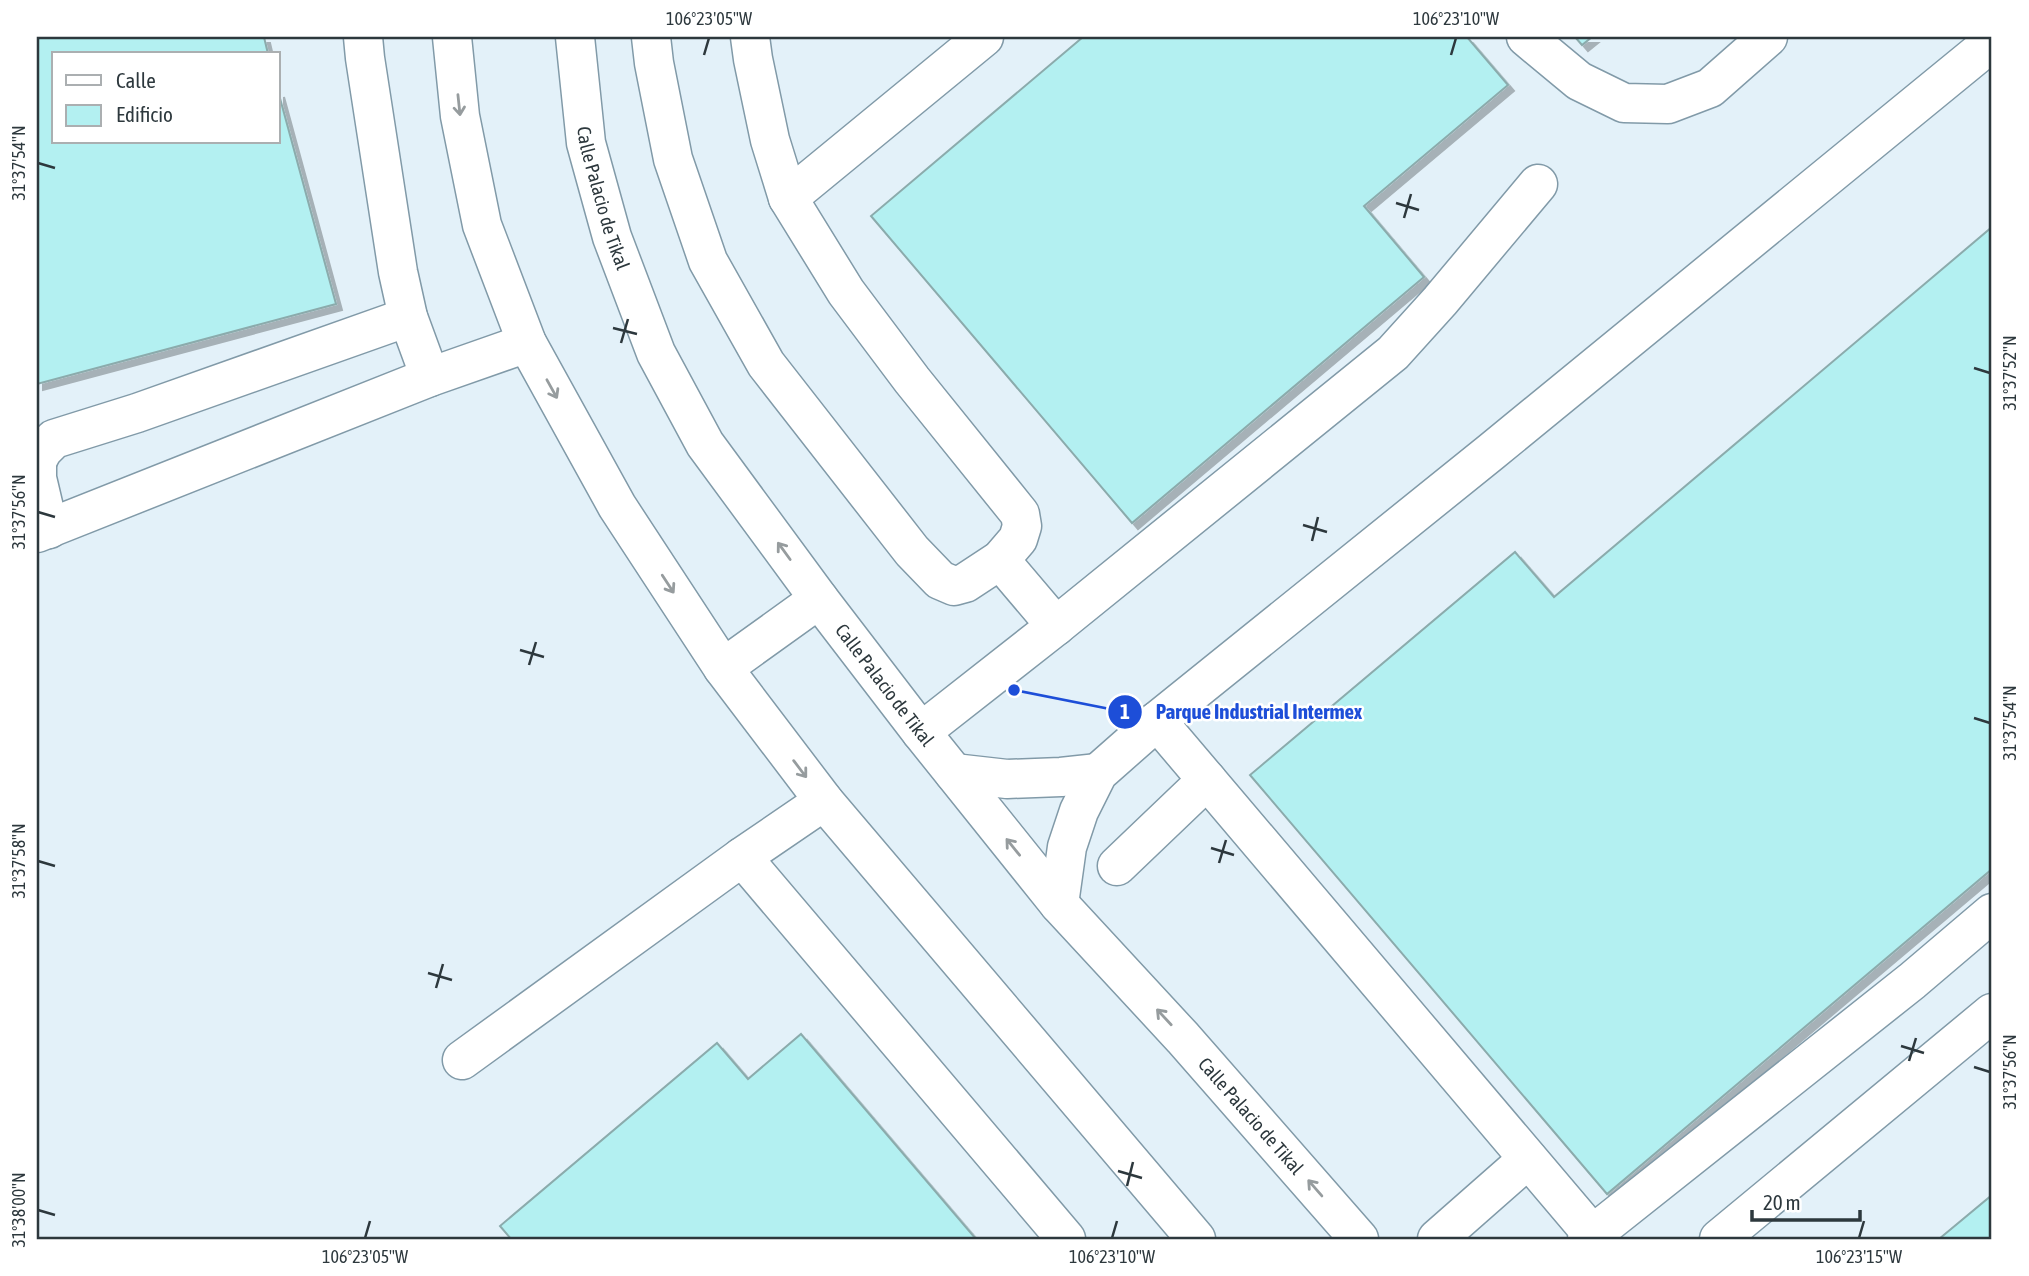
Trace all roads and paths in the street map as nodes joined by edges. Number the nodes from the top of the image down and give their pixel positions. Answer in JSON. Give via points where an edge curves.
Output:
{"nodes":[{"id":1,"x":363,"y":37,"type":"edge"},
{"id":2,"x":452,"y":37,"type":"edge"},
{"id":3,"x":575,"y":37,"type":"edge"},
{"id":4,"x":651,"y":37,"type":"edge"},
{"id":5,"x":750,"y":37,"type":"edge"},
{"id":6,"x":984,"y":37,"type":"edge"},
{"id":7,"x":1526,"y":37,"type":"edge"},
{"id":8,"x":1768,"y":37,"type":"edge"},
{"id":9,"x":1992,"y":43,"type":"edge"},
{"id":10,"x":1538,"y":184,"type":"dead end"},
{"id":11,"x":788,"y":198,"type":"junction"},
{"id":12,"x":408,"y":317,"type":"junction"},
{"id":13,"x":527,"y":343,"type":"junction"},
{"id":14,"x":430,"y":377,"type":"junction"},
{"id":15,"x":37,"y":463,"type":"edge"},
{"id":16,"x":43,"y":531,"type":"edge"},
{"id":17,"x":1000,"y":560,"type":"junction"},
{"id":18,"x":819,"y":599,"type":"junction"},
{"id":19,"x":1056,"y":626,"type":"junction"},
{"id":20,"x":723,"y":668,"type":"junction"},
{"id":21,"x":1157,"y":721,"type":"junction"},
{"id":22,"x":920,"y":732,"type":"junction"},
{"id":23,"x":954,"y":773,"type":"junction"},
{"id":24,"x":1098,"y":773,"type":"junction"},
{"id":25,"x":1207,"y":780,"type":"junction"},
{"id":26,"x":824,"y":801,"type":"junction"},
{"id":27,"x":742,"y":857,"type":"junction"},
{"id":28,"x":1116,"y":866,"type":"dead end"},
{"id":29,"x":1059,"y":904,"type":"junction"},
{"id":30,"x":1992,"y":913,"type":"edge"},
{"id":31,"x":1992,"y":1013,"type":"edge"},
{"id":32,"x":462,"y":1060,"type":"dead end"},
{"id":33,"x":1528,"y":1159,"type":"junction"},
{"id":34,"x":1590,"y":1237,"type":"edge"},
{"id":35,"x":1066,"y":1239,"type":"edge"},
{"id":36,"x":1196,"y":1239,"type":"edge"},
{"id":37,"x":1359,"y":1239,"type":"edge"},
{"id":38,"x":1437,"y":1239,"type":"edge"},
{"id":39,"x":1719,"y":1239,"type":"edge"}],
"edges":[{"from":1,"to":12,"type":"street"},
{"from":2,"to":13,"type":"street","one_way":true,"via":[[460,116],[482,225]]},
{"from":18,"to":3,"type":"street","name":"Calle Palacio de Tikal","one_way":true,"via":[[705,444],[656,353],[612,237],[586,143]]},
{"from":4,"to":17,"type":"street","via":[[673,159],[708,261],[766,363],[912,551],[940,580],[954,586],[965,583]]},
{"from":5,"to":11,"type":"street","via":[[770,140]]},
{"from":6,"to":11,"type":"street"},
{"from":7,"to":8,"type":"street","via":[[1579,81],[1624,103],[1668,104],[1710,88]]},
{"from":9,"to":21,"type":"street"},
{"from":10,"to":19,"type":"street","via":[[1393,353]]},
{"from":11,"to":17,"type":"street","via":[[846,292],[1020,514],[1018,539]]},
{"from":12,"to":14,"type":"street"},
{"from":12,"to":15,"type":"street","via":[[54,439]]},
{"from":13,"to":14,"type":"street"},
{"from":13,"to":20,"type":"street","one_way":true,"via":[[617,506]]},
{"from":14,"to":16,"type":"street"},
{"from":15,"to":16,"type":"street"},
{"from":17,"to":19,"type":"street"},
{"from":18,"to":20,"type":"street"},
{"from":18,"to":22,"type":"street","name":"Calle Palacio de Tikal"},
{"from":19,"to":22,"type":"street"},
{"from":20,"to":26,"type":"street","one_way":true},
{"from":21,"to":24,"type":"street"},
{"from":21,"to":25,"type":"street"},
{"from":22,"to":23,"type":"street","name":"Calle Palacio de Tikal"},
{"from":23,"to":24,"type":"street","via":[[1007,779]]},
{"from":29,"to":23,"type":"street","name":"Calle Palacio de Tikal","one_way":true},
{"from":24,"to":29,"type":"street","via":[[1066,848]]},
{"from":25,"to":28,"type":"street"},
{"from":25,"to":33,"type":"street"},
{"from":26,"to":27,"type":"street"},
{"from":26,"to":36,"type":"street"},
{"from":27,"to":32,"type":"street"},
{"from":27,"to":35,"type":"street"},
{"from":37,"to":29,"type":"street","name":"Calle Palacio de Tikal","one_way":true},
{"from":30,"to":34,"type":"street"},
{"from":31,"to":39,"type":"street"},
{"from":33,"to":34,"type":"street"},
{"from":33,"to":38,"type":"street"}]}
